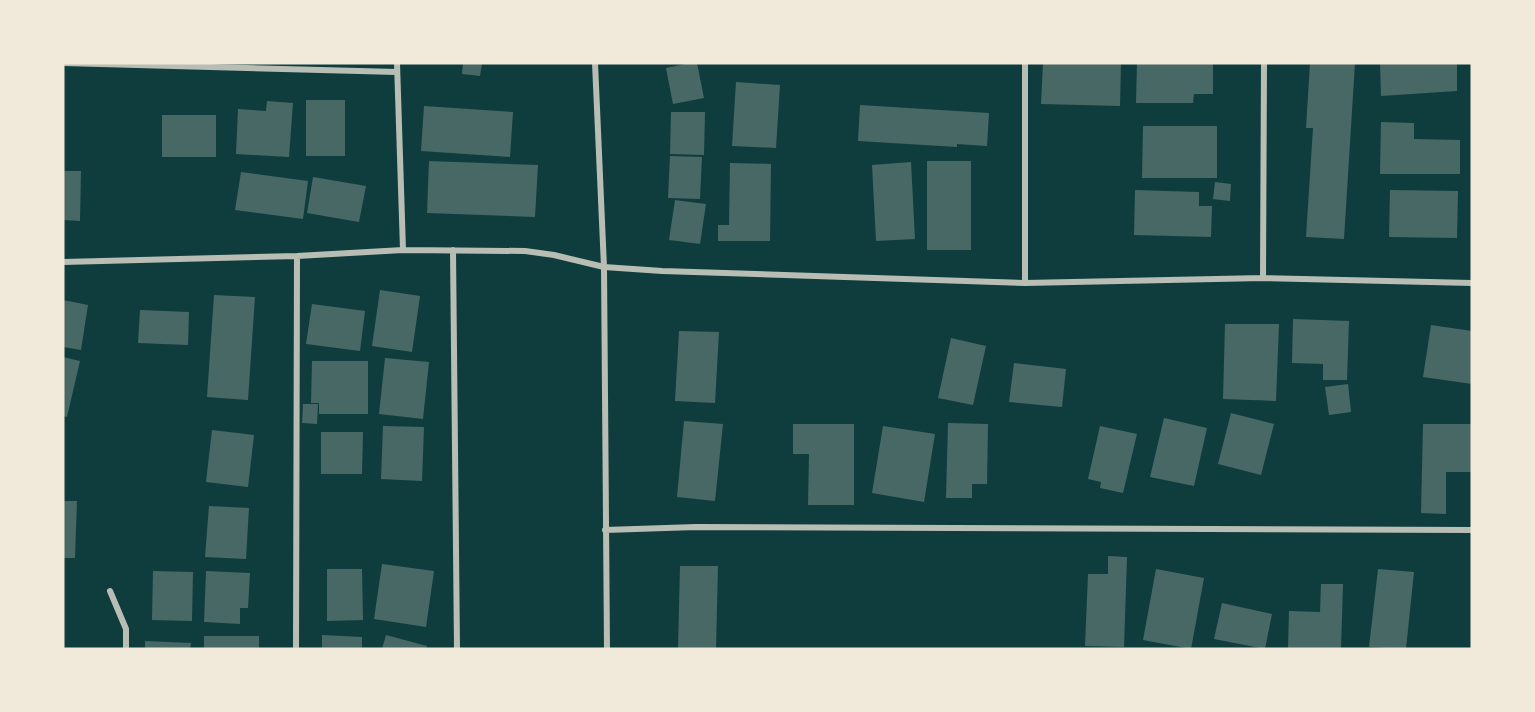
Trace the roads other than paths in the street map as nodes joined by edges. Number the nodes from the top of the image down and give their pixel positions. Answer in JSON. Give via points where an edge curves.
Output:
{"nodes":[{"id":1,"x":63,"y":63,"type":"edge"},
{"id":2,"x":397,"y":63,"type":"edge"},
{"id":3,"x":595,"y":63,"type":"edge"},
{"id":4,"x":1025,"y":63,"type":"edge"},
{"id":5,"x":1264,"y":63,"type":"edge"},
{"id":6,"x":397,"y":72,"type":"junction"},
{"id":7,"x":403,"y":250,"type":"junction"},
{"id":8,"x":453,"y":250,"type":"junction"},
{"id":9,"x":297,"y":256,"type":"junction"},
{"id":10,"x":63,"y":262,"type":"edge"},
{"id":11,"x":604,"y":267,"type":"junction"},
{"id":12,"x":1263,"y":278,"type":"junction"},
{"id":13,"x":1025,"y":283,"type":"junction"},
{"id":14,"x":1472,"y":283,"type":"edge"},
{"id":15,"x":605,"y":530,"type":"junction"},
{"id":16,"x":1472,"y":530,"type":"edge"},
{"id":17,"x":110,"y":591,"type":"dead end"},
{"id":18,"x":126,"y":649,"type":"edge"},
{"id":19,"x":296,"y":649,"type":"edge"},
{"id":20,"x":457,"y":649,"type":"edge"},
{"id":21,"x":607,"y":649,"type":"edge"}],
"edges":[{"from":1,"to":6,"type":"street"},
{"from":2,"to":6,"type":"street"},
{"from":3,"to":11,"type":"street"},
{"from":4,"to":13,"type":"street"},
{"from":5,"to":12,"type":"street"},
{"from":6,"to":7,"type":"street"},
{"from":7,"to":8,"type":"street"},
{"from":7,"to":9,"type":"street"},
{"from":8,"to":11,"type":"street","via":[[525,251]]},
{"from":8,"to":20,"type":"street"},
{"from":9,"to":10,"type":"street"},
{"from":9,"to":19,"type":"street"},
{"from":11,"to":13,"type":"street"},
{"from":11,"to":15,"type":"street"},
{"from":12,"to":13,"type":"street"},
{"from":12,"to":14,"type":"street"},
{"from":15,"to":16,"type":"street"},
{"from":15,"to":21,"type":"street"},
{"from":17,"to":18,"type":"street","via":[[126,629]]}]}
